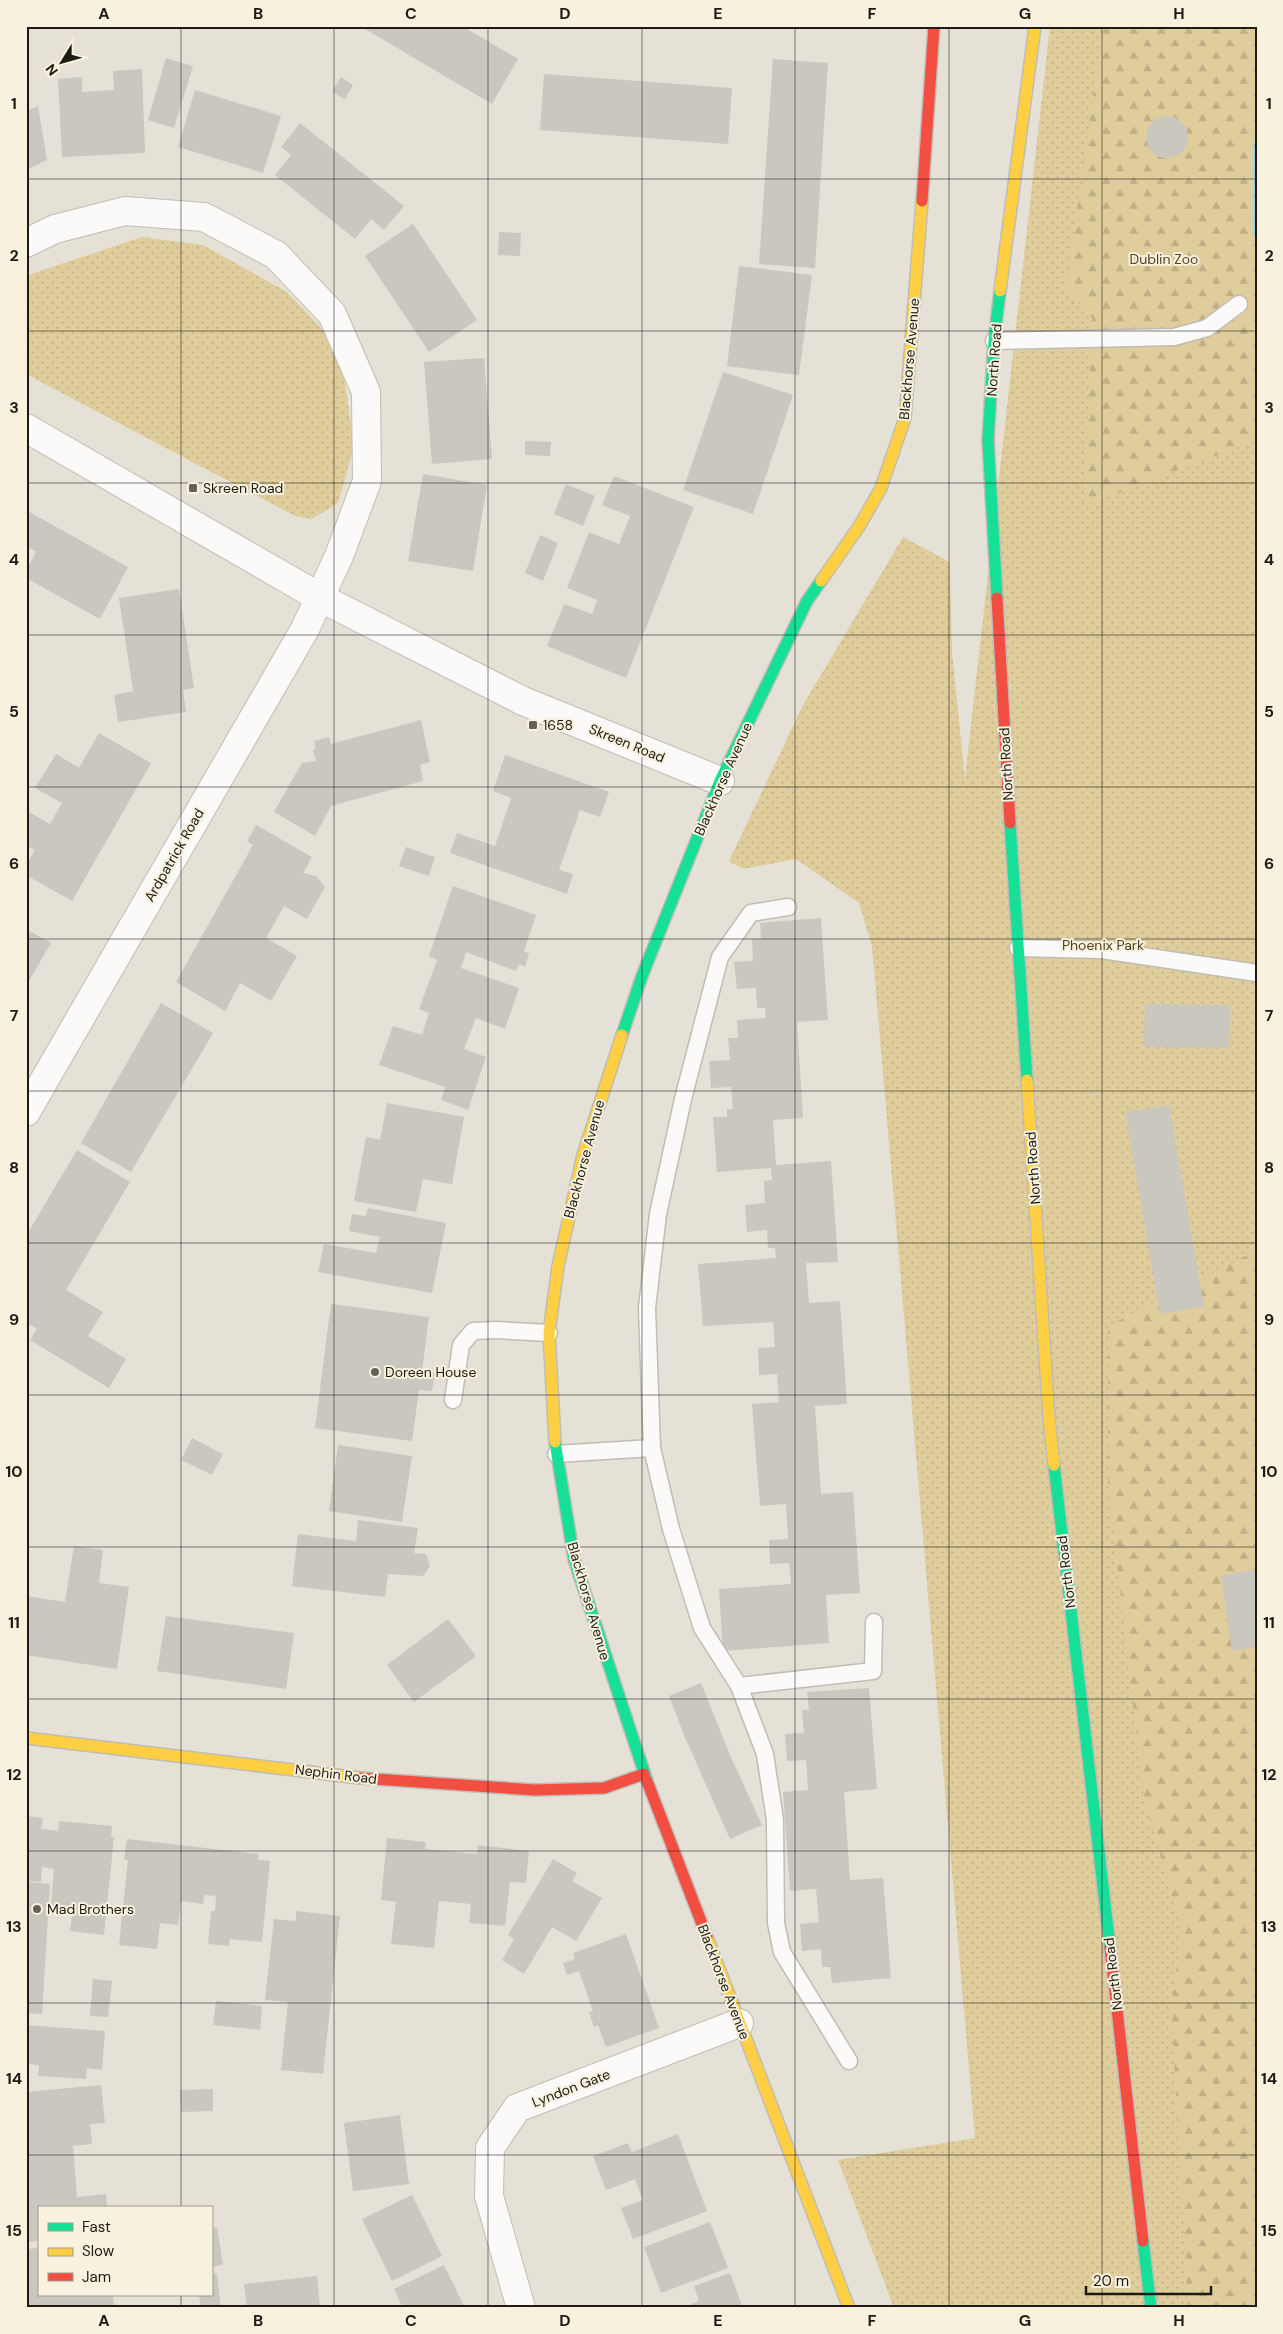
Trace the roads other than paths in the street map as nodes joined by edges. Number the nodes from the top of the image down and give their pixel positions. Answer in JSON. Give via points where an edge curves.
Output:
{"nodes":[{"id":1,"x":934,"y":26,"type":"edge"},
{"id":2,"x":1035,"y":26,"type":"edge"},
{"id":3,"x":26,"y":243,"type":"edge"},
{"id":4,"x":1239,"y":304,"type":"dead end"},
{"id":5,"x":994,"y":340,"type":"junction"},
{"id":6,"x":26,"y":428,"type":"edge"},
{"id":7,"x":319,"y":597,"type":"junction"},
{"id":8,"x":720,"y":781,"type":"junction"},
{"id":9,"x":788,"y":907,"type":"dead end"},
{"id":10,"x":1018,"y":948,"type":"junction"},
{"id":11,"x":1257,"y":972,"type":"edge"},
{"id":12,"x":26,"y":1112,"type":"edge"},
{"id":13,"x":549,"y":1333,"type":"junction"},
{"id":14,"x":453,"y":1400,"type":"dead end"},
{"id":15,"x":652,"y":1448,"type":"junction"},
{"id":16,"x":556,"y":1454,"type":"junction"},
{"id":17,"x":874,"y":1622,"type":"dead end"},
{"id":18,"x":739,"y":1686,"type":"junction"},
{"id":19,"x":26,"y":1738,"type":"edge"},
{"id":20,"x":644,"y":1774,"type":"junction"},
{"id":21,"x":739,"y":2023,"type":"junction"},
{"id":22,"x":849,"y":2062,"type":"dead end"},
{"id":23,"x":521,"y":2308,"type":"edge"},
{"id":24,"x":849,"y":2308,"type":"edge"},
{"id":25,"x":1151,"y":2308,"type":"edge"}],
"edges":[{"from":1,"to":8,"type":"street","name":"Blackhorse Avenue","via":[[905,418],[881,488],[860,525],[807,600]]},
{"from":2,"to":5,"type":"street","name":"North Road"},
{"from":3,"to":7,"type":"street","via":[[55,229],[125,210],[204,217],[276,255],[332,314],[366,392],[367,481],[339,556]]},
{"from":4,"to":5,"type":"lane","via":[[1206,328],[1174,337]]},
{"from":5,"to":10,"type":"street","name":"North Road","via":[[988,440]]},
{"from":6,"to":7,"type":"street","name":"Skreen Road"},
{"from":7,"to":8,"type":"street","name":"Skreen Road","via":[[523,701]]},
{"from":7,"to":12,"type":"street","name":"Ardpatrick Road","via":[[305,629]]},
{"from":8,"to":13,"type":"street","name":"Blackhorse Avenue","via":[[642,976],[597,1107],[570,1207]]},
{"from":9,"to":15,"type":"lane","via":[[751,913],[720,957],[683,1099],[658,1214],[647,1308]]},
{"from":10,"to":11,"type":"lane","via":[[1102,950]]},
{"from":10,"to":25,"type":"street","name":"North Road","via":[[1049,1420]]},
{"from":13,"to":14,"type":"lane","via":[[473,1332],[461,1345]]},
{"from":13,"to":16,"type":"street","name":"Blackhorse Avenue"},
{"from":15,"to":16,"type":"lane"},
{"from":15,"to":18,"type":"lane","via":[[671,1530],[702,1628]]},
{"from":16,"to":20,"type":"street","name":"Blackhorse Avenue","via":[[574,1559]]},
{"from":17,"to":18,"type":"lane","via":[[873,1671]]},
{"from":18,"to":22,"type":"lane","via":[[765,1754],[775,1820],[776,1923],[782,1952]]},
{"from":19,"to":20,"type":"street","name":"Nephin Road","via":[[369,1779],[535,1790],[604,1788]]},
{"from":20,"to":21,"type":"street","name":"Blackhorse Avenue"},
{"from":21,"to":23,"type":"street","name":"Lyndon Gate","via":[[518,2108],[490,2148],[489,2196]]},
{"from":21,"to":24,"type":"street","name":"Blackhorse Avenue"}]}
